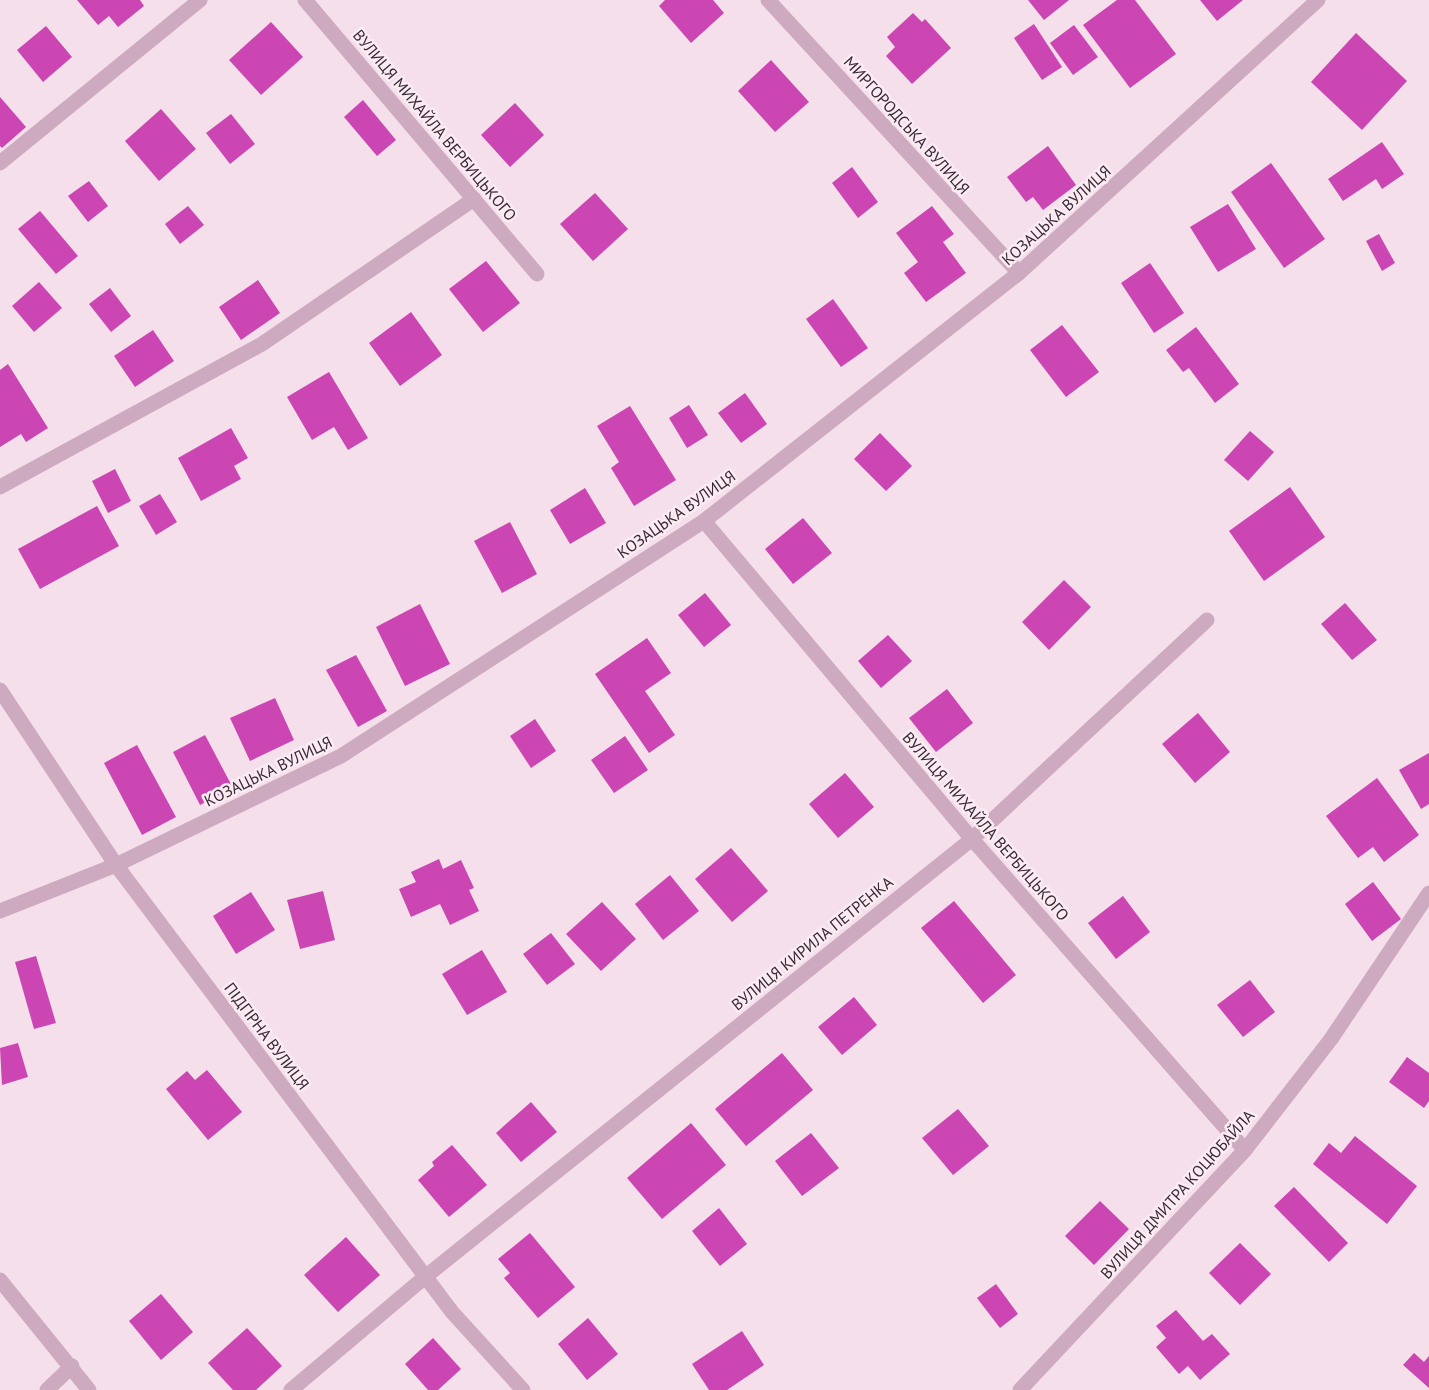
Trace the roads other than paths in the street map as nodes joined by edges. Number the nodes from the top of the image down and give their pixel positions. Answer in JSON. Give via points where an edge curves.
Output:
{"nodes":[{"id":1,"x":200,"y":0,"type":"edge"},
{"id":2,"x":305,"y":0,"type":"edge"},
{"id":3,"x":768,"y":0,"type":"edge"},
{"id":4,"x":1318,"y":0,"type":"edge"},
{"id":5,"x":0,"y":163,"type":"edge"},
{"id":6,"x":474,"y":199,"type":"junction"},
{"id":7,"x":1019,"y":273,"type":"junction"},
{"id":8,"x":537,"y":274,"type":"dead end"},
{"id":9,"x":0,"y":487,"type":"edge"},
{"id":10,"x":704,"y":521,"type":"junction"},
{"id":11,"x":1207,"y":620,"type":"dead end"},
{"id":12,"x":0,"y":690,"type":"edge"},
{"id":13,"x":972,"y":839,"type":"junction"},
{"id":14,"x":116,"y":865,"type":"junction"},
{"id":15,"x":1429,"y":893,"type":"edge"},
{"id":16,"x":0,"y":911,"type":"edge"},
{"id":17,"x":1245,"y":1150,"type":"junction"},
{"id":18,"x":425,"y":1277,"type":"junction"},
{"id":19,"x":0,"y":1280,"type":"edge"},
{"id":20,"x":72,"y":1366,"type":"junction"},
{"id":21,"x":47,"y":1390,"type":"edge"},
{"id":22,"x":89,"y":1390,"type":"edge"},
{"id":23,"x":291,"y":1390,"type":"edge"},
{"id":24,"x":523,"y":1390,"type":"edge"},
{"id":25,"x":1020,"y":1390,"type":"edge"}],
"edges":[{"from":1,"to":5,"type":"street"},
{"from":2,"to":6,"type":"street","name":"ВУЛИЦЯ МИХАЙЛА ВЕРБИЦЬКОГО"},
{"from":3,"to":7,"type":"street","name":"МИРГОРОДСЬКА ВУЛИЦЯ"},
{"from":4,"to":7,"type":"street","name":"КОЗАЦЬКА ВУЛИЦЯ"},
{"from":6,"to":8,"type":"street","name":"ВУЛИЦЯ МИХАЙЛА ВЕРБИЦЬКОГО"},
{"from":6,"to":9,"type":"street","via":[[262,344]]},
{"from":7,"to":10,"type":"street","name":"КОЗАЦЬКА ВУЛИЦЯ"},
{"from":10,"to":13,"type":"street","name":"ВУЛИЦЯ МИХАЙЛА ВЕРБИЦЬКОГО"},
{"from":10,"to":14,"type":"street","name":"КОЗАЦЬКА ВУЛИЦЯ","via":[[341,756]]},
{"from":11,"to":13,"type":"street","name":"ВУЛИЦЯ КИРИЛА ПЕТРЕНКА"},
{"from":12,"to":14,"type":"street","name":"ПІДГІРНА ВУЛИЦЯ"},
{"from":13,"to":17,"type":"street","name":"ВУЛИЦЯ МИХАЙЛА ВЕРБИЦЬКОГО"},
{"from":13,"to":18,"type":"street","name":"ВУЛИЦЯ КИРИЛА ПЕТРЕНКА"},
{"from":14,"to":16,"type":"street","name":"КОЗАЦЬКА ВУЛИЦЯ"},
{"from":14,"to":18,"type":"street","name":"ПІДГІРНА ВУЛИЦЯ"},
{"from":15,"to":17,"type":"street","name":"ВУЛИЦЯ ДМИТРА КОЦЮБАЙЛА","via":[[1331,1040]]},
{"from":17,"to":25,"type":"street","name":"ВУЛИЦЯ ДМИТРА КОЦЮБАЙЛА"},
{"from":18,"to":23,"type":"street","name":"ВУЛИЦЯ КИРИЛА ПЕТРЕНКА"},
{"from":18,"to":24,"type":"street","name":"ПІДГІРНА ВУЛИЦЯ"},
{"from":19,"to":20,"type":"street"},
{"from":20,"to":21,"type":"street"},
{"from":20,"to":22,"type":"street"}]}
